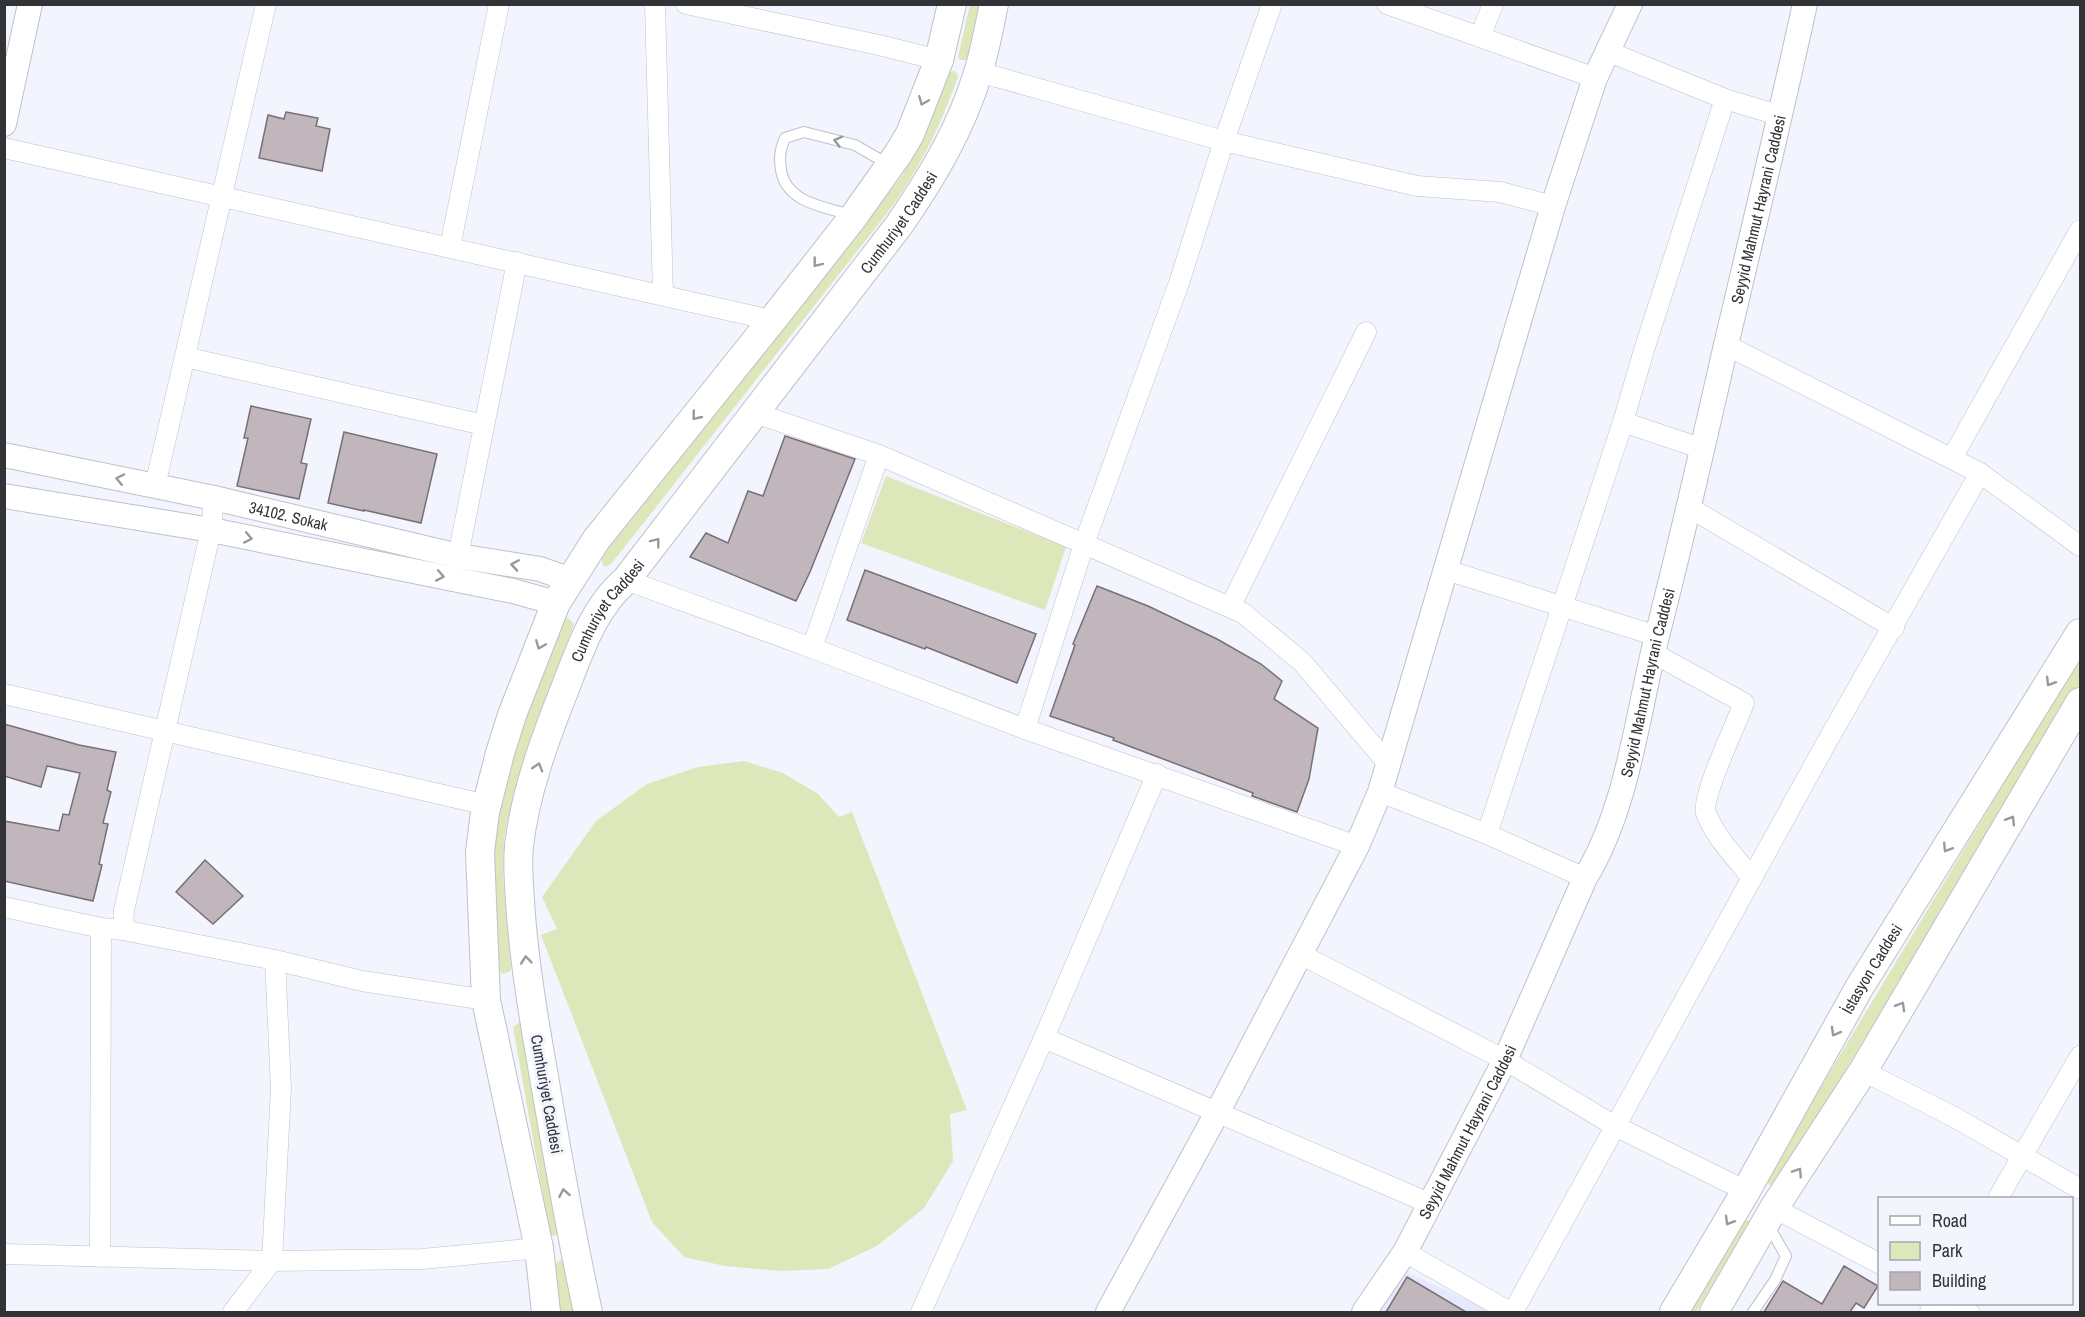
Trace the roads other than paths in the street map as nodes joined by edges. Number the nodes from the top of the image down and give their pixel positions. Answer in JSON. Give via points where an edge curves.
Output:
{"nodes":[{"id":1,"x":30,"y":4,"type":"edge"},
{"id":2,"x":266,"y":4,"type":"edge"},
{"id":3,"x":499,"y":4,"type":"edge"},
{"id":4,"x":655,"y":4,"type":"edge"},
{"id":5,"x":686,"y":4,"type":"edge"},
{"id":6,"x":952,"y":4,"type":"edge"},
{"id":7,"x":994,"y":4,"type":"edge"},
{"id":8,"x":1272,"y":4,"type":"edge"},
{"id":9,"x":1387,"y":4,"type":"edge"},
{"id":10,"x":1493,"y":4,"type":"edge"},
{"id":11,"x":1630,"y":4,"type":"edge"},
{"id":12,"x":1805,"y":4,"type":"edge"},
{"id":13,"x":726,"y":9,"type":"edge"},
{"id":14,"x":1480,"y":37,"type":"junction"},
{"id":15,"x":1607,"y":51,"type":"junction"},
{"id":16,"x":939,"y":60,"type":"junction"},
{"id":17,"x":979,"y":72,"type":"junction"},
{"id":18,"x":1595,"y":78,"type":"junction"},
{"id":19,"x":1725,"y":99,"type":"junction"},
{"id":20,"x":1781,"y":116,"type":"junction"},
{"id":21,"x":4,"y":124,"type":"edge"},
{"id":22,"x":1224,"y":141,"type":"junction"},
{"id":23,"x":4,"y":148,"type":"edge"},
{"id":24,"x":891,"y":166,"type":"junction"},
{"id":25,"x":221,"y":197,"type":"junction"},
{"id":26,"x":1553,"y":206,"type":"junction"},
{"id":27,"x":854,"y":216,"type":"junction"},
{"id":28,"x":2080,"y":230,"type":"edge"},
{"id":29,"x":450,"y":247,"type":"junction"},
{"id":30,"x":516,"y":262,"type":"junction"},
{"id":31,"x":663,"y":295,"type":"junction"},
{"id":32,"x":771,"y":322,"type":"junction"},
{"id":33,"x":1366,"y":332,"type":"dead end"},
{"id":34,"x":1726,"y":345,"type":"junction"},
{"id":35,"x":185,"y":357,"type":"junction"},
{"id":36,"x":755,"y":413,"type":"junction"},
{"id":37,"x":1623,"y":423,"type":"junction"},
{"id":38,"x":484,"y":425,"type":"junction"},
{"id":39,"x":1703,"y":449,"type":"junction"},
{"id":40,"x":4,"y":455,"type":"edge"},
{"id":41,"x":879,"y":455,"type":"junction"},
{"id":42,"x":1952,"y":458,"type":"junction"},
{"id":43,"x":1980,"y":473,"type":"junction"},
{"id":44,"x":155,"y":486,"type":"junction"},
{"id":45,"x":4,"y":496,"type":"edge"},
{"id":46,"x":214,"y":498,"type":"junction"},
{"id":47,"x":1690,"y":508,"type":"junction"},
{"id":48,"x":211,"y":531,"type":"junction"},
{"id":49,"x":1084,"y":544,"type":"junction"},
{"id":50,"x":2080,"y":546,"type":"edge"},
{"id":51,"x":458,"y":556,"type":"junction"},
{"id":52,"x":1446,"y":570,"type":"junction"},
{"id":53,"x":616,"y":590,"type":"junction"},
{"id":54,"x":564,"y":591,"type":"junction"},
{"id":55,"x":1230,"y":607,"type":"junction"},
{"id":56,"x":1563,"y":608,"type":"junction"},
{"id":57,"x":1894,"y":628,"type":"junction"},
{"id":58,"x":2080,"y":633,"type":"edge"},
{"id":59,"x":1655,"y":644,"type":"junction"},
{"id":60,"x":812,"y":648,"type":"junction"},
{"id":61,"x":4,"y":694,"type":"edge"},
{"id":62,"x":2080,"y":702,"type":"edge"},
{"id":63,"x":1025,"y":729,"type":"junction"},
{"id":64,"x":165,"y":733,"type":"junction"},
{"id":65,"x":1389,"y":765,"type":"junction"},
{"id":66,"x":1157,"y":774,"type":"junction"},
{"id":67,"x":1380,"y":792,"type":"junction"},
{"id":68,"x":487,"y":805,"type":"junction"},
{"id":69,"x":1487,"y":834,"type":"junction"},
{"id":70,"x":1357,"y":846,"type":"junction"},
{"id":71,"x":1752,"y":878,"type":"junction"},
{"id":72,"x":1585,"y":879,"type":"junction"},
{"id":73,"x":4,"y":907,"type":"edge"},
{"id":74,"x":101,"y":928,"type":"junction"},
{"id":75,"x":123,"y":930,"type":"junction"},
{"id":76,"x":1300,"y":954,"type":"junction"},
{"id":77,"x":275,"y":960,"type":"junction"},
{"id":78,"x":530,"y":992,"type":"junction"},
{"id":79,"x":486,"y":1000,"type":"junction"},
{"id":80,"x":1044,"y":1038,"type":"junction"},
{"id":81,"x":2080,"y":1056,"type":"edge"},
{"id":82,"x":1505,"y":1060,"type":"junction"},
{"id":83,"x":1863,"y":1071,"type":"junction"},
{"id":84,"x":1217,"y":1113,"type":"junction"},
{"id":85,"x":1615,"y":1126,"type":"junction"},
{"id":86,"x":2023,"y":1156,"type":"junction"},
{"id":87,"x":2080,"y":1189,"type":"edge"},
{"id":88,"x":1746,"y":1191,"type":"junction"},
{"id":89,"x":1999,"y":1197,"type":"edge"},
{"id":90,"x":1431,"y":1204,"type":"junction"},
{"id":91,"x":1771,"y":1216,"type":"junction"},
{"id":92,"x":573,"y":1243,"type":"junction"},
{"id":93,"x":539,"y":1248,"type":"junction"},
{"id":94,"x":1405,"y":1252,"type":"junction"},
{"id":95,"x":4,"y":1254,"type":"edge"},
{"id":96,"x":99,"y":1257,"type":"junction"},
{"id":97,"x":272,"y":1261,"type":"junction"},
{"id":98,"x":1878,"y":1263,"type":"edge"},
{"id":99,"x":1954,"y":1305,"type":"edge"},
{"id":100,"x":233,"y":1312,"type":"edge"},
{"id":101,"x":546,"y":1312,"type":"edge"},
{"id":102,"x":588,"y":1312,"type":"edge"},
{"id":103,"x":921,"y":1312,"type":"edge"},
{"id":104,"x":1108,"y":1312,"type":"edge"},
{"id":105,"x":1364,"y":1312,"type":"edge"},
{"id":106,"x":1512,"y":1312,"type":"edge"},
{"id":107,"x":1674,"y":1312,"type":"edge"},
{"id":108,"x":1714,"y":1312,"type":"edge"},
{"id":109,"x":1753,"y":1312,"type":"edge"},
{"id":110,"x":1969,"y":1312,"type":"edge"}],
"edges":[{"from":1,"to":21,"type":"street"},
{"from":2,"to":25,"type":"street"},
{"from":3,"to":29,"type":"street"},
{"from":4,"to":31,"type":"street"},
{"from":5,"to":13,"type":"street"},
{"from":6,"to":16,"type":"main road"},
{"from":7,"to":17,"type":"main road","name":"Cumhuriyet Caddesi"},
{"from":8,"to":22,"type":"street"},
{"from":9,"to":14,"type":"street"},
{"from":10,"to":14,"type":"street"},
{"from":11,"to":15,"type":"street"},
{"from":12,"to":20,"type":"street","name":"Seyyid Mahmut Hayrani Caddesi"},
{"from":13,"to":16,"type":"street"},
{"from":14,"to":18,"type":"street"},
{"from":15,"to":18,"type":"street"},
{"from":15,"to":19,"type":"street"},
{"from":16,"to":17,"type":"main road"},
{"from":16,"to":24,"type":"main road","one_way":true,"via":[[910,134]]},
{"from":17,"to":22,"type":"street"},
{"from":17,"to":36,"type":"main road","name":"Cumhuriyet Caddesi","via":[[952,140],[923,191]]},
{"from":18,"to":26,"type":"street"},
{"from":19,"to":20,"type":"street"},
{"from":19,"to":37,"type":"street"},
{"from":20,"to":34,"type":"street","name":"Seyyid Mahmut Hayrani Caddesi"},
{"from":22,"to":26,"type":"street","via":[[1417,186],[1500,192]]},
{"from":22,"to":49,"type":"street","via":[[1180,280]]},
{"from":23,"to":25,"type":"street"},
{"from":24,"to":27,"type":"main road"},
{"from":24,"to":27,"type":"lane","one_way":true,"via":[[855,145],[804,132],[785,138],[779,153],[782,176],[790,192]]},
{"from":25,"to":29,"type":"street"},
{"from":25,"to":35,"type":"street"},
{"from":26,"to":52,"type":"street"},
{"from":27,"to":32,"type":"main road","one_way":true},
{"from":28,"to":42,"type":"street"},
{"from":29,"to":30,"type":"street"},
{"from":30,"to":31,"type":"street"},
{"from":30,"to":38,"type":"street"},
{"from":31,"to":32,"type":"street"},
{"from":32,"to":54,"type":"main road","one_way":true,"via":[[596,540]]},
{"from":33,"to":55,"type":"street"},
{"from":34,"to":39,"type":"street","name":"Seyyid Mahmut Hayrani Caddesi"},
{"from":34,"to":42,"type":"street"},
{"from":35,"to":38,"type":"street"},
{"from":35,"to":44,"type":"street"},
{"from":36,"to":41,"type":"street"},
{"from":53,"to":36,"type":"main road","name":"Cumhuriyet Caddesi","one_way":true},
{"from":37,"to":39,"type":"street"},
{"from":37,"to":56,"type":"street"},
{"from":38,"to":51,"type":"street"},
{"from":39,"to":47,"type":"street","name":"Seyyid Mahmut Hayrani Caddesi"},
{"from":44,"to":40,"type":"street","name":"34102. Sokak","one_way":true},
{"from":41,"to":49,"type":"street"},
{"from":41,"to":60,"type":"street"},
{"from":42,"to":43,"type":"street"},
{"from":43,"to":50,"type":"street"},
{"from":43,"to":57,"type":"street"},
{"from":44,"to":46,"type":"street","name":"34102. Sokak"},
{"from":45,"to":48,"type":"street","name":"34102. Sokak"},
{"from":46,"to":48,"type":"street"},
{"from":46,"to":51,"type":"street","name":"34102. Sokak"},
{"from":47,"to":57,"type":"street"},
{"from":47,"to":59,"type":"street","name":"Seyyid Mahmut Hayrani Caddesi"},
{"from":48,"to":54,"type":"street","name":"34102. Sokak","one_way":true,"via":[[513,591]]},
{"from":48,"to":64,"type":"street"},
{"from":49,"to":55,"type":"street"},
{"from":49,"to":63,"type":"street"},
{"from":54,"to":51,"type":"street","name":"34102. Sokak","one_way":true,"via":[[540,569]]},
{"from":52,"to":56,"type":"street"},
{"from":52,"to":65,"type":"street"},
{"from":53,"to":54,"type":"main road"},
{"from":53,"to":60,"type":"street"},
{"from":78,"to":53,"type":"main road","name":"Cumhuriyet Caddesi","one_way":true,"via":[[518,865],[523,822],[555,713],[587,635]]},
{"from":54,"to":68,"type":"main road","one_way":true,"via":[[512,715]]},
{"from":55,"to":65,"type":"street","via":[[1243,613],[1302,662]]},
{"from":56,"to":59,"type":"street"},
{"from":56,"to":69,"type":"street"},
{"from":57,"to":71,"type":"street"},
{"from":58,"to":88,"type":"main road","name":"İstasyon Caddesi","one_way":true,"via":[[1860,988]]},
{"from":59,"to":71,"type":"street","via":[[1744,703],[1708,793],[1705,810],[1715,831]]},
{"from":59,"to":72,"type":"street","name":"Seyyid Mahmut Hayrani Caddesi","via":[[1614,817]]},
{"from":60,"to":63,"type":"street"},
{"from":61,"to":64,"type":"street"},
{"from":83,"to":62,"type":"main road","one_way":true},
{"from":63,"to":66,"type":"street"},
{"from":64,"to":68,"type":"street"},
{"from":64,"to":75,"type":"street","via":[[124,910]]},
{"from":65,"to":67,"type":"street"},
{"from":66,"to":70,"type":"street"},
{"from":66,"to":80,"type":"street"},
{"from":67,"to":69,"type":"street"},
{"from":67,"to":70,"type":"street"},
{"from":68,"to":79,"type":"main road","via":[[480,852]]},
{"from":69,"to":72,"type":"street"},
{"from":70,"to":76,"type":"street"},
{"from":71,"to":85,"type":"street"},
{"from":72,"to":82,"type":"street","name":"Seyyid Mahmut Hayrani Caddesi"},
{"from":73,"to":74,"type":"street"},
{"from":74,"to":75,"type":"street"},
{"from":74,"to":96,"type":"street"},
{"from":75,"to":77,"type":"street"},
{"from":76,"to":82,"type":"street"},
{"from":76,"to":84,"type":"street"},
{"from":77,"to":79,"type":"street","via":[[362,981]]},
{"from":77,"to":97,"type":"street","via":[[281,1088]]},
{"from":78,"to":79,"type":"main road"},
{"from":92,"to":78,"type":"main road","name":"Cumhuriyet Caddesi","one_way":true},
{"from":79,"to":93,"type":"main road"},
{"from":80,"to":84,"type":"street"},
{"from":80,"to":103,"type":"street"},
{"from":81,"to":86,"type":"street"},
{"from":82,"to":85,"type":"street"},
{"from":82,"to":90,"type":"street","name":"Seyyid Mahmut Hayrani Caddesi"},
{"from":83,"to":86,"type":"street"},
{"from":91,"to":83,"type":"main road","one_way":true},
{"from":84,"to":90,"type":"street"},
{"from":84,"to":104,"type":"street"},
{"from":85,"to":88,"type":"street"},
{"from":85,"to":106,"type":"street"},
{"from":86,"to":87,"type":"street"},
{"from":86,"to":89,"type":"street"},
{"from":88,"to":107,"type":"main road","name":"İstasyon Caddesi","one_way":true},
{"from":90,"to":94,"type":"street","name":"Seyyid Mahmut Hayrani Caddesi"},
{"from":91,"to":98,"type":"street"},
{"from":91,"to":108,"type":"main road"},
{"from":91,"to":109,"type":"lane","via":[[1786,1256]]},
{"from":92,"to":93,"type":"main road"},
{"from":92,"to":102,"type":"main road","name":"Cumhuriyet Caddesi"},
{"from":93,"to":97,"type":"street","via":[[422,1259]]},
{"from":93,"to":101,"type":"main road"},
{"from":94,"to":105,"type":"street","name":"Seyyid Mahmut Hayrani Caddesi"},
{"from":94,"to":106,"type":"street"},
{"from":95,"to":96,"type":"street"},
{"from":96,"to":97,"type":"street"},
{"from":97,"to":100,"type":"street"},
{"from":99,"to":110,"type":"street"}]}
